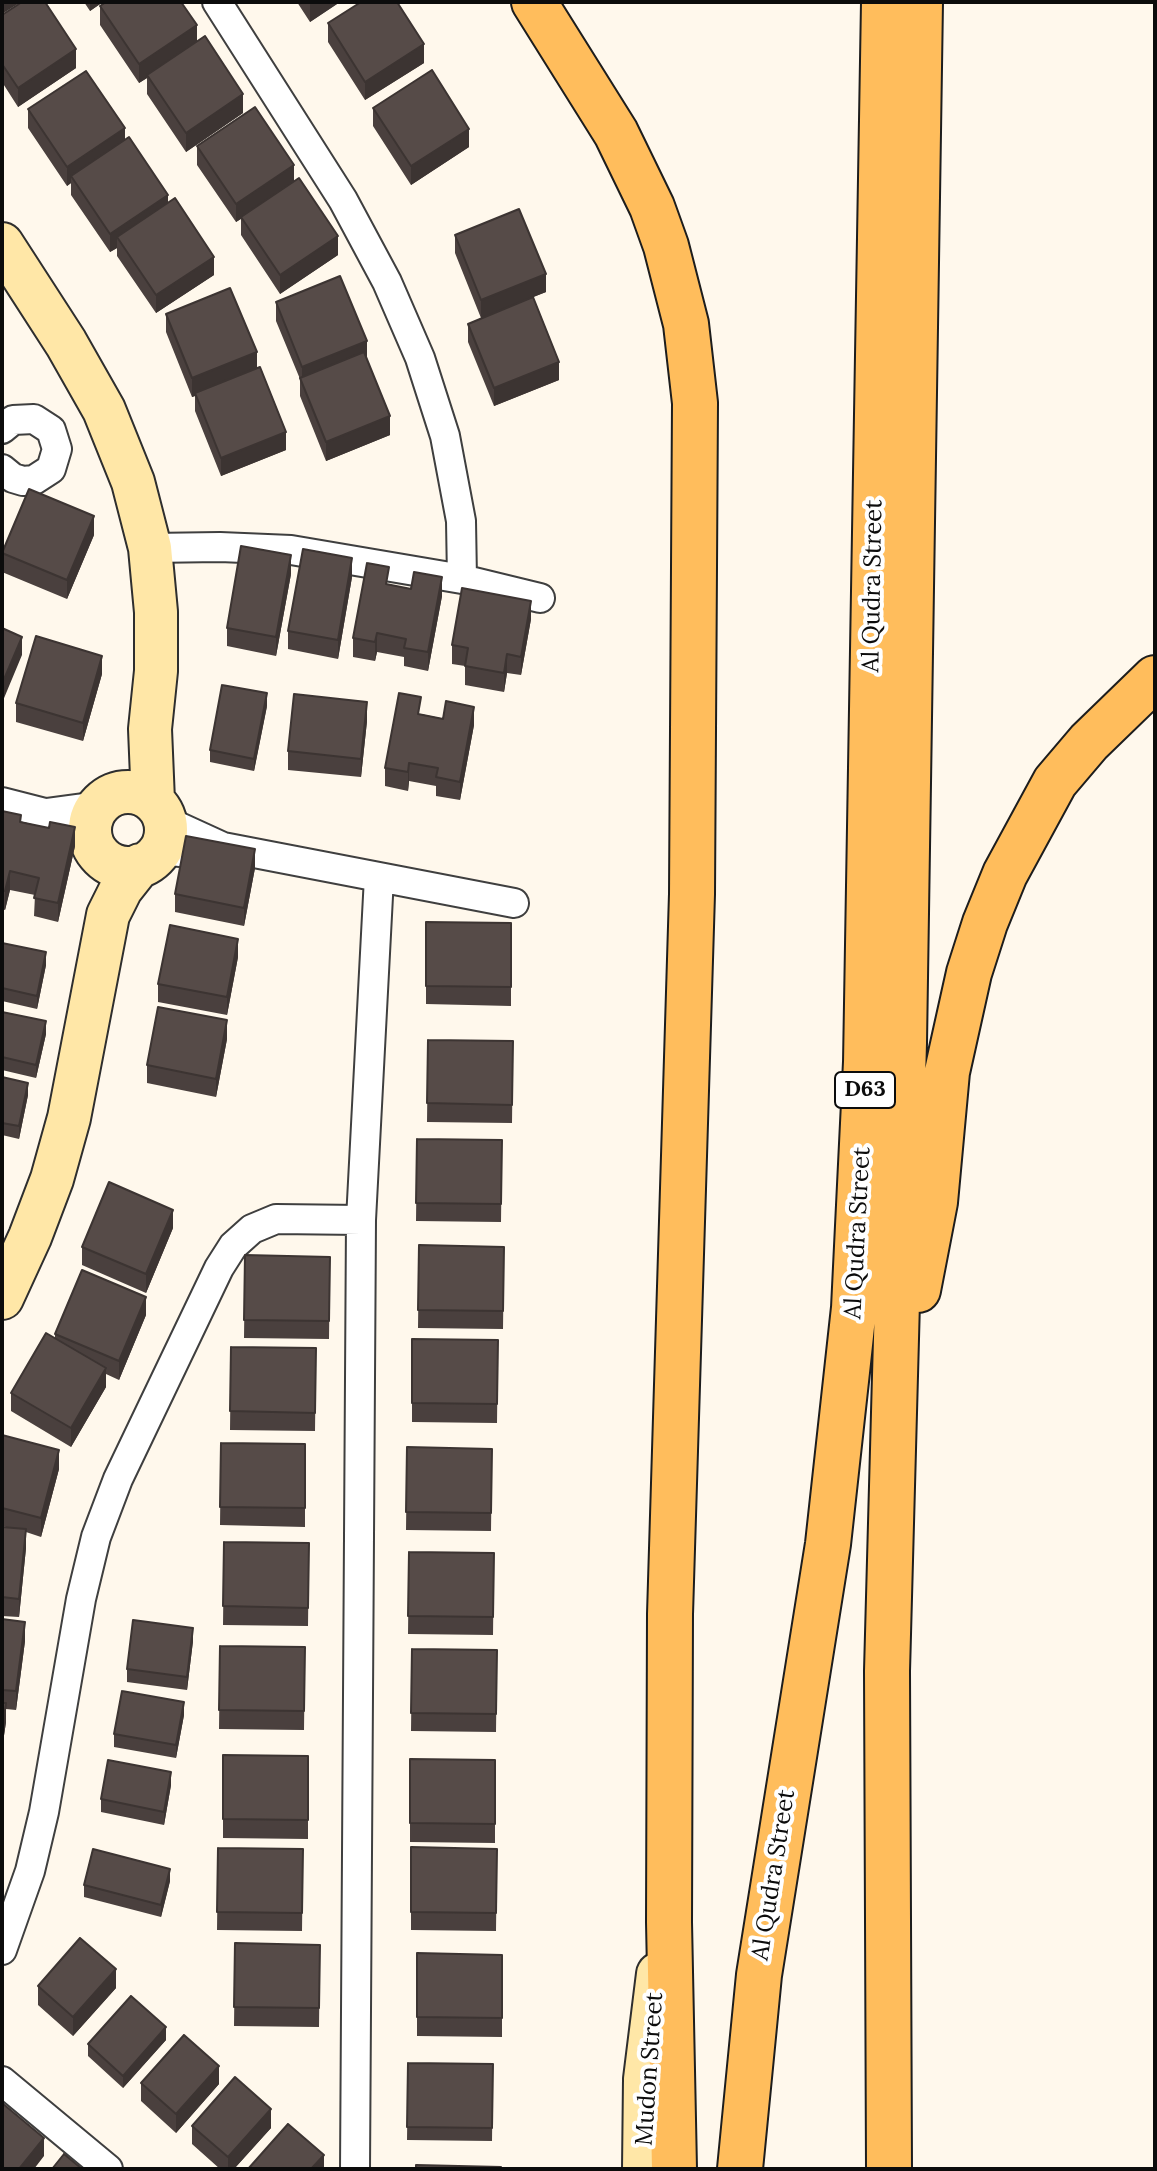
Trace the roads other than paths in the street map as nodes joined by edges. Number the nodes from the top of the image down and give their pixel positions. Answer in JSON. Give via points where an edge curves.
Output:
{"nodes":[{"id":1,"x":217,"y":2,"type":"edge"},
{"id":2,"x":534,"y":2,"type":"edge"},
{"id":3,"x":884,"y":2,"type":"edge"},
{"id":4,"x":920,"y":2,"type":"edge"},
{"id":5,"x":2,"y":244,"type":"edge"},
{"id":6,"x":2,"y":429,"type":"edge"},
{"id":7,"x":2,"y":469,"type":"edge"},
{"id":8,"x":150,"y":548,"type":"junction"},
{"id":9,"x":462,"y":579,"type":"junction"},
{"id":10,"x":540,"y":598,"type":"dead end"},
{"id":11,"x":1155,"y":678,"type":"edge"},
{"id":12,"x":2,"y":802,"type":"edge"},
{"id":13,"x":128,"y":827,"type":"junction"},
{"id":14,"x":379,"y":877,"type":"junction"},
{"id":15,"x":514,"y":903,"type":"dead end"},
{"id":16,"x":361,"y":1220,"type":"junction"},
{"id":17,"x":2,"y":1298,"type":"edge"},
{"id":18,"x":897,"y":1357,"type":"junction"},
{"id":19,"x":669,"y":1922,"type":"junction"},
{"id":20,"x":2,"y":1950,"type":"edge"},
{"id":21,"x":2,"y":2081,"type":"edge"},
{"id":22,"x":108,"y":2169,"type":"edge"},
{"id":23,"x":355,"y":2169,"type":"edge"},
{"id":24,"x":644,"y":2169,"type":"edge"},
{"id":25,"x":674,"y":2169,"type":"edge"},
{"id":26,"x":740,"y":2169,"type":"edge"},
{"id":27,"x":889,"y":2169,"type":"edge"}],
"edges":[{"from":1,"to":9,"type":"street","via":[[343,200],[420,358],[445,436],[461,521]]},
{"from":2,"to":19,"type":"main road","via":[[616,133],[652,207],[680,299],[695,403],[691,909],[670,1614]]},
{"from":3,"to":26,"type":"main road","name":"Al Qudra Street","number":"D63","via":[[866,1062],[854,1308],[828,1544],[759,1975]]},
{"from":4,"to":18,"type":"main road","name":"Al Qudra Street","number":"D63"},
{"from":5,"to":8,"type":"street","via":[[104,410],[133,482]]},
{"from":6,"to":7,"type":"street","via":[[13,420],[34,419],[51,430],[57,449],[51,469],[34,480],[13,478]]},
{"from":8,"to":9,"type":"street","via":[[291,550]]},
{"from":8,"to":13,"type":"street","via":[[156,656],[150,729]]},
{"from":9,"to":10,"type":"street"},
{"from":11,"to":18,"type":"main road","via":[[1055,782],[985,923],[947,1072],[923,1273]]},
{"from":12,"to":13,"type":"street"},
{"from":13,"to":14,"type":"street","via":[[191,853],[223,847]]},
{"from":13,"to":17,"type":"street","via":[[121,889],[108,915],[69,1118],[41,1208]]},
{"from":14,"to":15,"type":"street"},
{"from":14,"to":16,"type":"street"},
{"from":16,"to":20,"type":"street","via":[[276,1219],[252,1229],[219,1268],[118,1479],[96,1537],[44,1812]]},
{"from":16,"to":23,"type":"street"},
{"from":18,"to":27,"type":"main road","name":"Al Qudra Street","number":"D63","via":[[887,1671]]},
{"from":19,"to":24,"type":"street","name":"Mudon Street","via":[[648,2039]]},
{"from":19,"to":25,"type":"main road"},
{"from":21,"to":22,"type":"street"}]}
